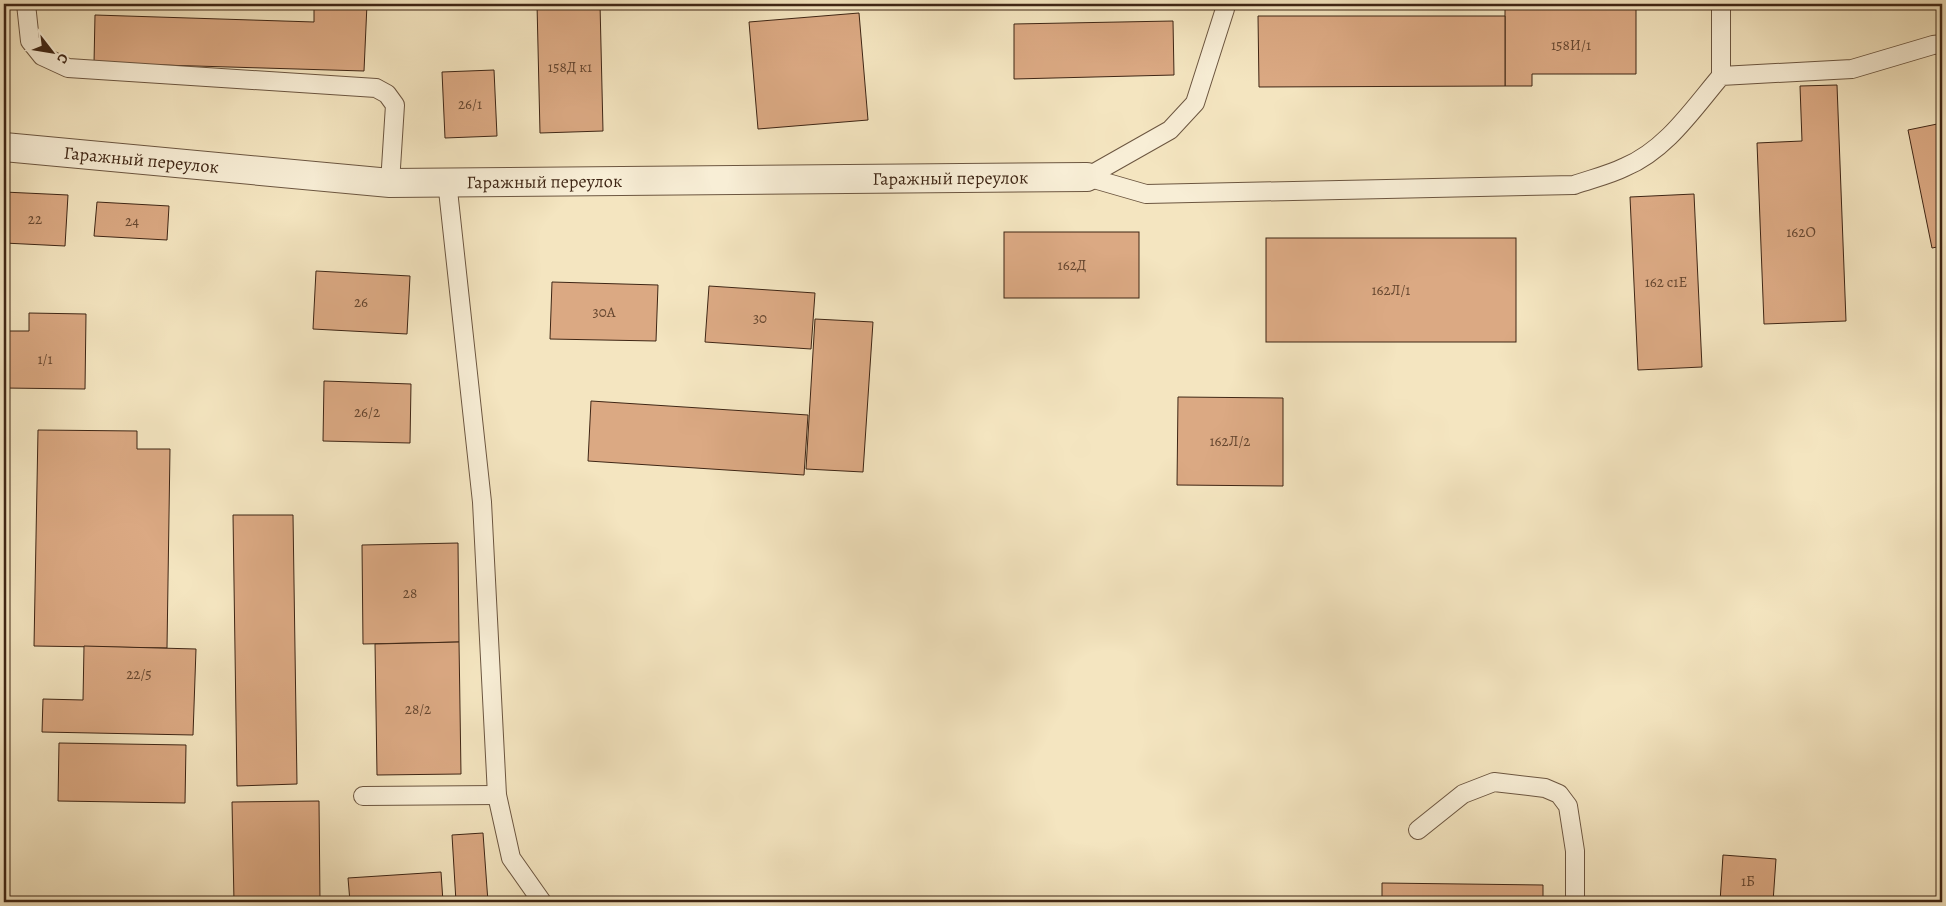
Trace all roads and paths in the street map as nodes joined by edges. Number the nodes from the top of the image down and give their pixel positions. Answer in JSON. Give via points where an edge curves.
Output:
{"nodes":[{"id":1,"x":26,"y":4,"type":"edge"},
{"id":2,"x":1721,"y":4,"type":"edge"},
{"id":3,"x":1226,"y":9,"type":"dead end"},
{"id":4,"x":1942,"y":44,"type":"edge"},
{"id":5,"x":1720,"y":76,"type":"junction"},
{"id":6,"x":4,"y":147,"type":"edge"},
{"id":7,"x":1087,"y":177,"type":"junction"},
{"id":8,"x":447,"y":182,"type":"junction"},
{"id":9,"x":390,"y":183,"type":"junction"},
{"id":10,"x":497,"y":795,"type":"junction"},
{"id":11,"x":364,"y":796,"type":"dead end"},
{"id":12,"x":1418,"y":830,"type":"dead end"},
{"id":13,"x":542,"y":902,"type":"edge"},
{"id":14,"x":1575,"y":902,"type":"edge"}],
"edges":[{"from":1,"to":9,"type":"lane","via":[[30,42],[42,56],[68,68],[376,88],[388,94],[395,105]]},
{"from":2,"to":5,"type":"lane"},
{"from":3,"to":7,"type":"lane","via":[[1195,103],[1170,130]]},
{"from":4,"to":5,"type":"lane","via":[[1852,69]]},
{"from":5,"to":7,"type":"lane","via":[[1679,126],[1655,149],[1627,167],[1574,185],[1146,194]]},
{"from":6,"to":9,"type":"street","name":"Гаражный переулок"},
{"from":7,"to":8,"type":"street","name":"Гаражный переулок"},
{"from":8,"to":9,"type":"street","name":"Гаражный переулок"},
{"from":8,"to":10,"type":"lane","via":[[482,502]]},
{"from":10,"to":11,"type":"lane"},
{"from":10,"to":13,"type":"lane","via":[[512,858]]},
{"from":12,"to":14,"type":"lane","via":[[1463,794],[1494,782],[1545,788],[1560,794],[1568,806],[1575,851]]}]}
